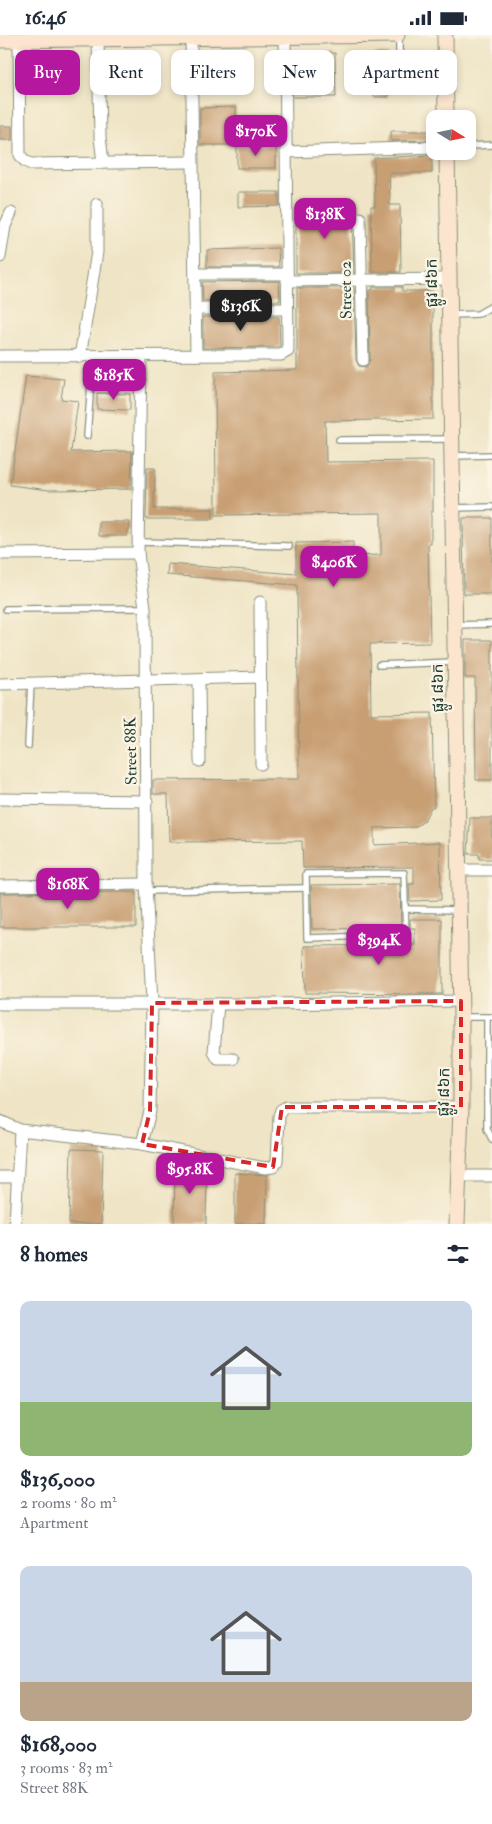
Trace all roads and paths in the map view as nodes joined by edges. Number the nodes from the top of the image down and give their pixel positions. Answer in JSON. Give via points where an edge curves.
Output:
{"nodes":[{"id":1,"x":398,"y":35,"type":"edge"},
{"id":2,"x":445,"y":35,"type":"edge"},
{"id":3,"x":207,"y":36,"type":"edge"},
{"id":4,"x":285,"y":36,"type":"edge"},
{"id":5,"x":367,"y":36,"type":"edge"},
{"id":6,"x":60,"y":37,"type":"edge"},
{"id":7,"x":191,"y":38,"type":"junction"},
{"id":8,"x":98,"y":39,"type":"junction"},
{"id":9,"x":0,"y":40,"type":"edge"},
{"id":10,"x":20,"y":40,"type":"junction"},
{"id":11,"x":399,"y":50,"type":"edge"},
{"id":12,"x":445,"y":50,"type":"edge"},
{"id":13,"x":446,"y":95,"type":"edge"},
{"id":14,"x":446,"y":110,"type":"edge"},
{"id":15,"x":492,"y":145,"type":"edge"},
{"id":16,"x":476,"y":146,"type":"edge"},
{"id":17,"x":426,"y":147,"type":"edge"},
{"id":18,"x":286,"y":152,"type":"junction"},
{"id":19,"x":447,"y":160,"type":"edge"},
{"id":20,"x":103,"y":163,"type":"junction"},
{"id":21,"x":191,"y":163,"type":"junction"},
{"id":22,"x":97,"y":204,"type":"dead end"},
{"id":23,"x":10,"y":213,"type":"dead end"},
{"id":24,"x":360,"y":219,"type":"dead end"},
{"id":25,"x":0,"y":257,"type":"edge"},
{"id":26,"x":195,"y":274,"type":"junction"},
{"id":27,"x":287,"y":277,"type":"junction"},
{"id":28,"x":448,"y":279,"type":"junction"},
{"id":29,"x":361,"y":280,"type":"junction"},
{"id":30,"x":492,"y":306,"type":"edge"},
{"id":31,"x":196,"y":309,"type":"junction"},
{"id":32,"x":287,"y":309,"type":"junction"},
{"id":33,"x":449,"y":315,"type":"junction"},
{"id":34,"x":196,"y":355,"type":"junction"},
{"id":35,"x":0,"y":356,"type":"edge"},
{"id":36,"x":141,"y":356,"type":"junction"},
{"id":37,"x":80,"y":357,"type":"junction"},
{"id":38,"x":94,"y":357,"type":"junction"},
{"id":39,"x":363,"y":361,"type":"dead end"},
{"id":40,"x":87,"y":436,"type":"dead end"},
{"id":41,"x":451,"y":439,"type":"junction"},
{"id":42,"x":339,"y":440,"type":"dead end"},
{"id":43,"x":492,"y":455,"type":"edge"},
{"id":44,"x":451,"y":456,"type":"junction"},
{"id":45,"x":492,"y":507,"type":"edge"},
{"id":46,"x":452,"y":508,"type":"junction"},
{"id":47,"x":289,"y":546,"type":"dead end"},
{"id":48,"x":138,"y":547,"type":"junction"},
{"id":49,"x":0,"y":554,"type":"edge"},
{"id":50,"x":260,"y":602,"type":"dead end"},
{"id":51,"x":145,"y":608,"type":"junction"},
{"id":52,"x":6,"y":609,"type":"dead end"},
{"id":53,"x":492,"y":624,"type":"edge"},
{"id":54,"x":453,"y":625,"type":"junction"},
{"id":55,"x":454,"y":662,"type":"junction"},
{"id":56,"x":379,"y":665,"type":"dead end"},
{"id":57,"x":260,"y":677,"type":"junction"},
{"id":58,"x":199,"y":680,"type":"junction"},
{"id":59,"x":145,"y":681,"type":"junction"},
{"id":60,"x":31,"y":683,"type":"junction"},
{"id":61,"x":0,"y":684,"type":"edge"},
{"id":62,"x":28,"y":746,"type":"dead end"},
{"id":63,"x":200,"y":761,"type":"dead end"},
{"id":64,"x":261,"y":764,"type":"dead end"},
{"id":65,"x":0,"y":799,"type":"edge"},
{"id":66,"x":147,"y":801,"type":"junction"},
{"id":67,"x":458,"y":870,"type":"junction"},
{"id":68,"x":492,"y":870,"type":"edge"},
{"id":69,"x":0,"y":886,"type":"edge"},
{"id":70,"x":146,"y":888,"type":"junction"},
{"id":71,"x":305,"y":889,"type":"junction"},
{"id":72,"x":406,"y":909,"type":"junction"},
{"id":73,"x":459,"y":910,"type":"junction"},
{"id":74,"x":461,"y":1001,"type":"junction"},
{"id":75,"x":152,"y":1003,"type":"junction"},
{"id":76,"x":218,"y":1003,"type":"junction"},
{"id":77,"x":0,"y":1004,"type":"edge"},
{"id":78,"x":461,"y":1017,"type":"junction"},
{"id":79,"x":490,"y":1017,"type":"edge"},
{"id":80,"x":234,"y":1059,"type":"dead end"},
{"id":81,"x":461,"y":1107,"type":"junction"},
{"id":82,"x":0,"y":1121,"type":"edge"},
{"id":83,"x":20,"y":1130,"type":"junction"},
{"id":84,"x":492,"y":1139,"type":"edge"},
{"id":85,"x":142,"y":1145,"type":"junction"},
{"id":86,"x":458,"y":1176,"type":"junction"},
{"id":87,"x":492,"y":1176,"type":"edge"},
{"id":88,"x":0,"y":1177,"type":"edge"},
{"id":89,"x":16,"y":1177,"type":"junction"},
{"id":90,"x":14,"y":1224,"type":"edge"},
{"id":91,"x":457,"y":1224,"type":"edge"}],
"edges":[{"from":1,"to":5,"type":"street"},
{"from":1,"to":11,"type":"lane"},
{"from":2,"to":12,"type":"street"},
{"from":3,"to":4,"type":"street"},
{"from":3,"to":7,"type":"street"},
{"from":4,"to":5,"type":"street"},
{"from":4,"to":18,"type":"street"},
{"from":6,"to":8,"type":"street"},
{"from":6,"to":10,"type":"street"},
{"from":7,"to":8,"type":"street"},
{"from":7,"to":21,"type":"street"},
{"from":8,"to":20,"type":"street"},
{"from":9,"to":10,"type":"street"},
{"from":10,"to":20,"type":"street","via":[[20,155],[31,164]]},
{"from":13,"to":14,"type":"street"},
{"from":15,"to":16,"type":"lane"},
{"from":17,"to":18,"type":"street"},
{"from":18,"to":27,"type":"street"},
{"from":19,"to":28,"type":"street","name":"ផ្លូវ ៨៦ក"},
{"from":20,"to":21,"type":"street"},
{"from":21,"to":26,"type":"street"},
{"from":22,"to":37,"type":"street","via":[[97,252]]},
{"from":23,"to":25,"type":"street"},
{"from":24,"to":29,"type":"street","name":"Street 02"},
{"from":26,"to":27,"type":"street"},
{"from":26,"to":31,"type":"street"},
{"from":27,"to":29,"type":"street"},
{"from":27,"to":32,"type":"street"},
{"from":28,"to":29,"type":"street"},
{"from":28,"to":33,"type":"street","name":"ផ្លូវ ៨៦ក"},
{"from":29,"to":39,"type":"street","name":"Street 02"},
{"from":30,"to":33,"type":"lane","via":[[478,314]]},
{"from":31,"to":32,"type":"street"},
{"from":31,"to":34,"type":"street"},
{"from":32,"to":34,"type":"street","via":[[288,351],[281,355]]},
{"from":33,"to":41,"type":"street","name":"ផ្លូវ ៨៦ក"},
{"from":34,"to":36,"type":"street"},
{"from":35,"to":37,"type":"street"},
{"from":36,"to":38,"type":"street"},
{"from":36,"to":48,"type":"street","name":"Street 88K"},
{"from":37,"to":38,"type":"street"},
{"from":38,"to":40,"type":"lane"},
{"from":41,"to":42,"type":"lane"},
{"from":41,"to":44,"type":"street","name":"ផ្លូវ ៨៦ក"},
{"from":43,"to":44,"type":"lane"},
{"from":44,"to":46,"type":"street","name":"ផ្លូវ ៨៦ក"},
{"from":45,"to":46,"type":"lane"},
{"from":46,"to":54,"type":"street","name":"ផ្លូវ ៨៦ក"},
{"from":47,"to":48,"type":"lane"},
{"from":48,"to":49,"type":"street"},
{"from":48,"to":51,"type":"street","name":"Street 88K"},
{"from":50,"to":57,"type":"street"},
{"from":51,"to":52,"type":"lane"},
{"from":51,"to":59,"type":"street","name":"Street 88K"},
{"from":53,"to":54,"type":"lane"},
{"from":54,"to":55,"type":"street","name":"ផ្លូវ ៨៦ក"},
{"from":55,"to":56,"type":"lane"},
{"from":55,"to":67,"type":"street","name":"ផ្លូវ ៨៦ក"},
{"from":57,"to":58,"type":"street"},
{"from":57,"to":64,"type":"street"},
{"from":58,"to":59,"type":"street"},
{"from":58,"to":63,"type":"street"},
{"from":59,"to":60,"type":"street"},
{"from":59,"to":66,"type":"street","name":"Street 88K"},
{"from":60,"to":61,"type":"street"},
{"from":60,"to":62,"type":"lane"},
{"from":65,"to":66,"type":"street"},
{"from":66,"to":70,"type":"street","name":"Street 88K"},
{"from":67,"to":68,"type":"street"},
{"from":67,"to":73,"type":"street","name":"ផ្លូវ ៨៦ក"},
{"from":69,"to":70,"type":"street"},
{"from":70,"to":71,"type":"lane"},
{"from":70,"to":75,"type":"street","name":"Street 88K"},
{"from":71,"to":72,"type":"lane","via":[[306,874],[403,872]]},
{"from":71,"to":72,"type":"lane","via":[[307,937],[405,936]]},
{"from":72,"to":73,"type":"lane"},
{"from":73,"to":74,"type":"street","name":"ផ្លូវ ៨៦ក"},
{"from":74,"to":76,"type":"street"},
{"from":74,"to":78,"type":"street","name":"ផ្លូវ ៨៦ក"},
{"from":75,"to":76,"type":"street"},
{"from":75,"to":77,"type":"street"},
{"from":75,"to":85,"type":"street","name":"Street 88K","via":[[150,1111]]},
{"from":76,"to":80,"type":"street","via":[[214,1052],[218,1059]]},
{"from":78,"to":79,"type":"lane"},
{"from":78,"to":81,"type":"street","name":"ផ្លូវ ៨៦ក"},
{"from":79,"to":84,"type":"lane","via":[[487,1129]]},
{"from":81,"to":85,"type":"street","via":[[286,1107],[278,1116],[277,1161],[273,1167],[265,1168]]},
{"from":81,"to":86,"type":"street","name":"ផ្លូវ ៨៦ក"},
{"from":82,"to":83,"type":"street"},
{"from":83,"to":85,"type":"street"},
{"from":83,"to":89,"type":"street"},
{"from":86,"to":87,"type":"street"},
{"from":86,"to":91,"type":"street","name":"ផ្លូវ ៨៦ក"},
{"from":88,"to":89,"type":"street"},
{"from":89,"to":90,"type":"street"}]}
